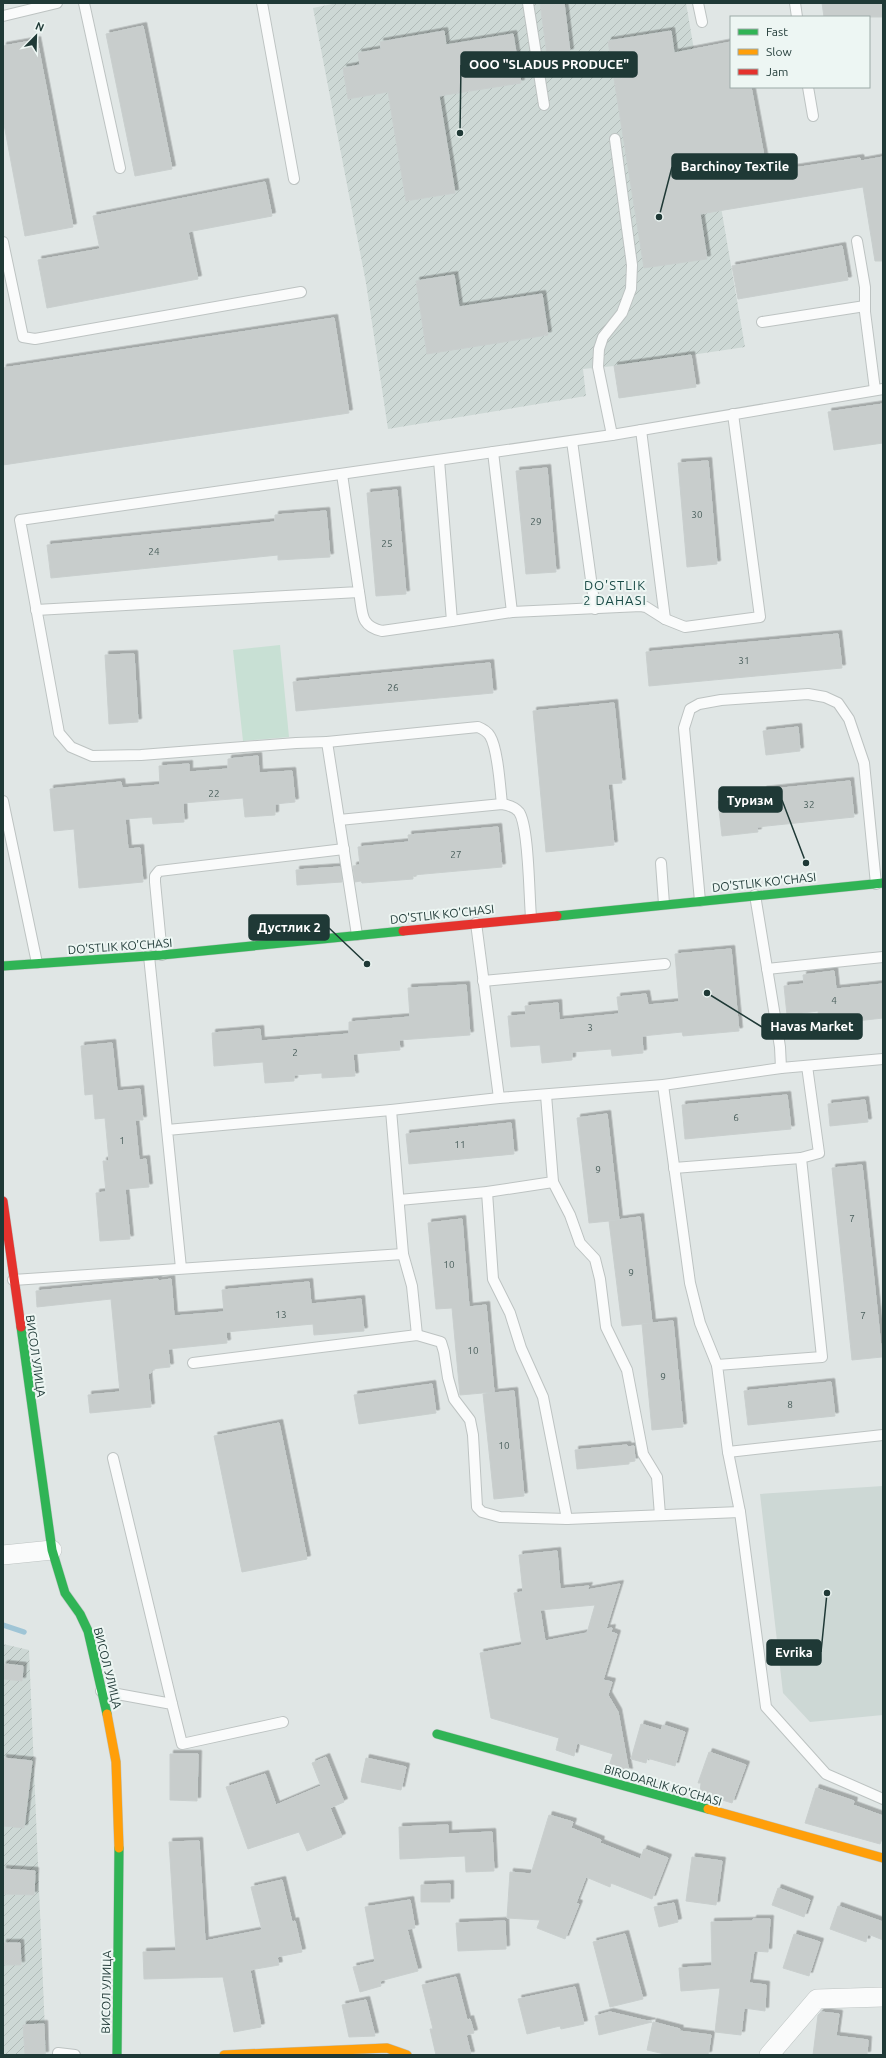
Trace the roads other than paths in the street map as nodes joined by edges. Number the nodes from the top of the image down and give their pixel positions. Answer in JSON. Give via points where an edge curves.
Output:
{"nodes":[{"id":1,"x":57,"y":3,"type":"edge"},
{"id":2,"x":84,"y":3,"type":"edge"},
{"id":3,"x":262,"y":3,"type":"edge"},
{"id":4,"x":528,"y":3,"type":"edge"},
{"id":5,"x":698,"y":3,"type":"edge"},
{"id":6,"x":795,"y":3,"type":"edge"},
{"id":7,"x":3,"y":16,"type":"edge"},
{"id":8,"x":797,"y":16,"type":"edge"},
{"id":9,"x":702,"y":22,"type":"dead end"},
{"id":10,"x":808,"y":88,"type":"edge"},
{"id":11,"x":544,"y":105,"type":"dead end"},
{"id":12,"x":813,"y":116,"type":"dead end"},
{"id":13,"x":615,"y":138,"type":"dead end"},
{"id":14,"x":120,"y":168,"type":"dead end"},
{"id":15,"x":294,"y":179,"type":"dead end"},
{"id":16,"x":857,"y":241,"type":"dead end"},
{"id":17,"x":3,"y":242,"type":"edge"},
{"id":18,"x":301,"y":292,"type":"dead end"},
{"id":19,"x":865,"y":306,"type":"junction"},
{"id":20,"x":762,"y":322,"type":"dead end"},
{"id":21,"x":879,"y":389,"type":"edge"},
{"id":22,"x":733,"y":414,"type":"junction"},
{"id":23,"x":641,"y":430,"type":"junction"},
{"id":24,"x":612,"y":435,"type":"junction"},
{"id":25,"x":572,"y":440,"type":"junction"},
{"id":26,"x":493,"y":452,"type":"junction"},
{"id":27,"x":439,"y":460,"type":"junction"},
{"id":28,"x":342,"y":474,"type":"junction"},
{"id":29,"x":359,"y":592,"type":"junction"},
{"id":30,"x":595,"y":609,"type":"junction"},
{"id":31,"x":36,"y":610,"type":"junction"},
{"id":32,"x":512,"y":612,"type":"junction"},
{"id":33,"x":665,"y":619,"type":"junction"},
{"id":34,"x":452,"y":621,"type":"junction"},
{"id":35,"x":327,"y":742,"type":"junction"},
{"id":36,"x":4,"y":802,"type":"edge"},
{"id":37,"x":502,"y":804,"type":"junction"},
{"id":38,"x":339,"y":820,"type":"junction"},
{"id":39,"x":6,"y":823,"type":"edge"},
{"id":40,"x":7,"y":839,"type":"edge"},
{"id":41,"x":344,"y":849,"type":"junction"},
{"id":42,"x":661,"y":863,"type":"dead end"},
{"id":43,"x":880,"y":883,"type":"edge"},
{"id":44,"x":755,"y":895,"type":"junction"},
{"id":45,"x":700,"y":901,"type":"junction"},
{"id":46,"x":664,"y":904,"type":"junction"},
{"id":47,"x":531,"y":917,"type":"junction"},
{"id":48,"x":476,"y":923,"type":"junction"},
{"id":49,"x":357,"y":935,"type":"junction"},
{"id":50,"x":162,"y":955,"type":"junction"},
{"id":51,"x":149,"y":956,"type":"junction"},
{"id":52,"x":883,"y":957,"type":"edge"},
{"id":53,"x":37,"y":963,"type":"junction"},
{"id":54,"x":665,"y":964,"type":"dead end"},
{"id":55,"x":3,"y":966,"type":"edge"},
{"id":56,"x":767,"y":969,"type":"junction"},
{"id":57,"x":483,"y":981,"type":"junction"},
{"id":58,"x":883,"y":1059,"type":"edge"},
{"id":59,"x":807,"y":1066,"type":"junction"},
{"id":60,"x":781,"y":1068,"type":"junction"},
{"id":61,"x":663,"y":1085,"type":"junction"},
{"id":62,"x":546,"y":1095,"type":"junction"},
{"id":63,"x":499,"y":1098,"type":"junction"},
{"id":64,"x":391,"y":1110,"type":"junction"},
{"id":65,"x":167,"y":1130,"type":"junction"},
{"id":66,"x":801,"y":1158,"type":"junction"},
{"id":67,"x":674,"y":1168,"type":"junction"},
{"id":68,"x":553,"y":1182,"type":"junction"},
{"id":69,"x":487,"y":1192,"type":"junction"},
{"id":70,"x":399,"y":1200,"type":"junction"},
{"id":71,"x":3,"y":1201,"type":"edge"},
{"id":72,"x":403,"y":1254,"type":"junction"},
{"id":73,"x":181,"y":1268,"type":"junction"},
{"id":74,"x":13,"y":1280,"type":"junction"},
{"id":75,"x":417,"y":1334,"type":"junction"},
{"id":76,"x":193,"y":1363,"type":"dead end"},
{"id":77,"x":717,"y":1365,"type":"junction"},
{"id":78,"x":883,"y":1435,"type":"edge"},
{"id":79,"x":728,"y":1452,"type":"junction"},
{"id":80,"x":113,"y":1458,"type":"dead end"},
{"id":81,"x":740,"y":1512,"type":"junction"},
{"id":82,"x":660,"y":1516,"type":"junction"},
{"id":83,"x":567,"y":1519,"type":"junction"},
{"id":84,"x":52,"y":1550,"type":"junction"},
{"id":85,"x":3,"y":1555,"type":"edge"},
{"id":86,"x":101,"y":1690,"type":"junction"},
{"id":87,"x":172,"y":1704,"type":"junction"},
{"id":88,"x":283,"y":1722,"type":"dead end"},
{"id":89,"x":437,"y":1734,"type":"dead end"},
{"id":90,"x":883,"y":1799,"type":"edge"},
{"id":91,"x":883,"y":1858,"type":"edge"},
{"id":92,"x":883,"y":1997,"type":"edge"},
{"id":93,"x":361,"y":2052,"type":"edge"},
{"id":94,"x":58,"y":2053,"type":"dead end"},
{"id":95,"x":75,"y":2055,"type":"edge"},
{"id":96,"x":117,"y":2055,"type":"edge"},
{"id":97,"x":224,"y":2055,"type":"edge"},
{"id":98,"x":407,"y":2055,"type":"edge"},
{"id":99,"x":769,"y":2055,"type":"edge"}],
"edges":[{"from":1,"to":7,"type":"lane"},
{"from":2,"to":14,"type":"lane"},
{"from":3,"to":15,"type":"lane"},
{"from":4,"to":11,"type":"lane"},
{"from":5,"to":9,"type":"lane"},
{"from":6,"to":8,"type":"lane"},
{"from":10,"to":12,"type":"lane"},
{"from":13,"to":24,"type":"lane","via":[[632,265],[631,289],[622,313],[603,337],[598,349],[598,367]]},
{"from":16,"to":19,"type":"lane","via":[[865,287]]},
{"from":17,"to":18,"type":"lane","via":[[23,337],[35,339]]},
{"from":19,"to":20,"type":"lane"},
{"from":19,"to":21,"type":"lane"},
{"from":21,"to":22,"type":"lane"},
{"from":22,"to":23,"type":"lane"},
{"from":22,"to":33,"type":"lane","via":[[760,617],[685,627]]},
{"from":23,"to":24,"type":"lane"},
{"from":23,"to":33,"type":"lane"},
{"from":24,"to":25,"type":"lane"},
{"from":25,"to":26,"type":"lane"},
{"from":25,"to":30,"type":"lane"},
{"from":26,"to":27,"type":"lane"},
{"from":26,"to":32,"type":"lane"},
{"from":27,"to":28,"type":"lane"},
{"from":27,"to":34,"type":"lane"},
{"from":28,"to":29,"type":"lane"},
{"from":28,"to":31,"type":"lane","via":[[20,520]]},
{"from":29,"to":31,"type":"lane"},
{"from":29,"to":34,"type":"lane","via":[[365,623],[371,629],[382,631]]},
{"from":30,"to":32,"type":"lane"},
{"from":30,"to":33,"type":"lane","via":[[646,607]]},
{"from":31,"to":35,"type":"lane","via":[[59,733],[71,747],[92,756],[141,756]]},
{"from":32,"to":34,"type":"lane"},
{"from":35,"to":37,"type":"lane","via":[[478,727],[490,736],[494,748]]},
{"from":35,"to":38,"type":"lane"},
{"from":36,"to":39,"type":"lane"},
{"from":37,"to":38,"type":"lane"},
{"from":37,"to":47,"type":"lane","via":[[518,811],[522,818]]},
{"from":38,"to":41,"type":"lane"},
{"from":39,"to":40,"type":"lane"},
{"from":40,"to":53,"type":"lane"},
{"from":41,"to":49,"type":"lane"},
{"from":41,"to":50,"type":"lane","via":[[159,871],[155,876],[155,882]]},
{"from":42,"to":46,"type":"lane"},
{"from":43,"to":44,"type":"street","name":"DO'STLIK KO'CHASI"},
{"from":43,"to":45,"type":"lane","via":[[864,762],[849,719],[838,703],[825,697],[808,694],[721,700],[699,704],[690,709],[684,728]]},
{"from":44,"to":45,"type":"street","name":"DO'STLIK KO'CHASI"},
{"from":44,"to":56,"type":"lane"},
{"from":45,"to":46,"type":"street","name":"DO'STLIK KO'CHASI"},
{"from":46,"to":47,"type":"street","name":"DO'STLIK KO'CHASI"},
{"from":47,"to":48,"type":"street","name":"DO'STLIK KO'CHASI"},
{"from":48,"to":49,"type":"street","name":"DO'STLIK KO'CHASI"},
{"from":48,"to":57,"type":"lane"},
{"from":49,"to":50,"type":"street","name":"DO'STLIK KO'CHASI"},
{"from":50,"to":51,"type":"street","name":"DO'STLIK KO'CHASI"},
{"from":51,"to":53,"type":"street","name":"DO'STLIK KO'CHASI"},
{"from":51,"to":65,"type":"lane"},
{"from":52,"to":56,"type":"lane"},
{"from":53,"to":55,"type":"street","name":"DO'STLIK KO'CHASI"},
{"from":54,"to":57,"type":"lane"},
{"from":56,"to":60,"type":"lane"},
{"from":57,"to":63,"type":"lane"},
{"from":58,"to":59,"type":"lane"},
{"from":59,"to":60,"type":"lane"},
{"from":59,"to":66,"type":"lane","via":[[819,1153]]},
{"from":60,"to":61,"type":"lane"},
{"from":61,"to":62,"type":"lane"},
{"from":61,"to":67,"type":"lane"},
{"from":62,"to":63,"type":"lane"},
{"from":62,"to":68,"type":"lane"},
{"from":63,"to":64,"type":"lane"},
{"from":64,"to":65,"type":"lane"},
{"from":64,"to":70,"type":"lane"},
{"from":65,"to":73,"type":"lane"},
{"from":66,"to":67,"type":"lane"},
{"from":66,"to":77,"type":"lane","via":[[822,1357]]},
{"from":67,"to":77,"type":"lane","via":[[690,1283],[700,1324]]},
{"from":68,"to":69,"type":"lane"},
{"from":68,"to":82,"type":"lane","via":[[570,1215],[580,1243],[595,1259],[606,1327],[627,1370],[643,1454],[657,1477]]},
{"from":69,"to":70,"type":"lane"},
{"from":69,"to":83,"type":"lane","via":[[493,1279],[510,1313],[543,1397]]},
{"from":70,"to":72,"type":"lane"},
{"from":71,"to":74,"type":"street","name":"ВИСОЛ УЛИЦА"},
{"from":72,"to":73,"type":"lane"},
{"from":72,"to":75,"type":"lane","via":[[412,1286]]},
{"from":73,"to":74,"type":"lane"},
{"from":74,"to":84,"type":"street","name":"ВИСОЛ УЛИЦА"},
{"from":75,"to":76,"type":"lane"},
{"from":75,"to":83,"type":"lane","via":[[441,1342],[454,1399],[470,1420],[477,1507],[482,1512],[500,1517]]},
{"from":77,"to":79,"type":"lane"},
{"from":78,"to":79,"type":"lane"},
{"from":79,"to":81,"type":"lane"},
{"from":80,"to":87,"type":"lane"},
{"from":81,"to":82,"type":"lane"},
{"from":81,"to":90,"type":"lane","via":[[766,1707],[826,1774]]},
{"from":82,"to":83,"type":"lane"},
{"from":84,"to":85,"type":"street"},
{"from":84,"to":86,"type":"street","name":"ВИСОЛ УЛИЦА","via":[[65,1593],[88,1631]]},
{"from":86,"to":87,"type":"lane"},
{"from":86,"to":96,"type":"street","name":"ВИСОЛ УЛИЦА","via":[[116,1762],[120,1876]]},
{"from":87,"to":88,"type":"lane","via":[[182,1744]]},
{"from":89,"to":91,"type":"street","name":"BIRODARLIK KO'CHASI"},
{"from":92,"to":99,"type":"street","via":[[817,1999]]},
{"from":93,"to":97,"type":"street"},
{"from":93,"to":98,"type":"street","via":[[387,2048]]},
{"from":94,"to":95,"type":"lane"}]}
